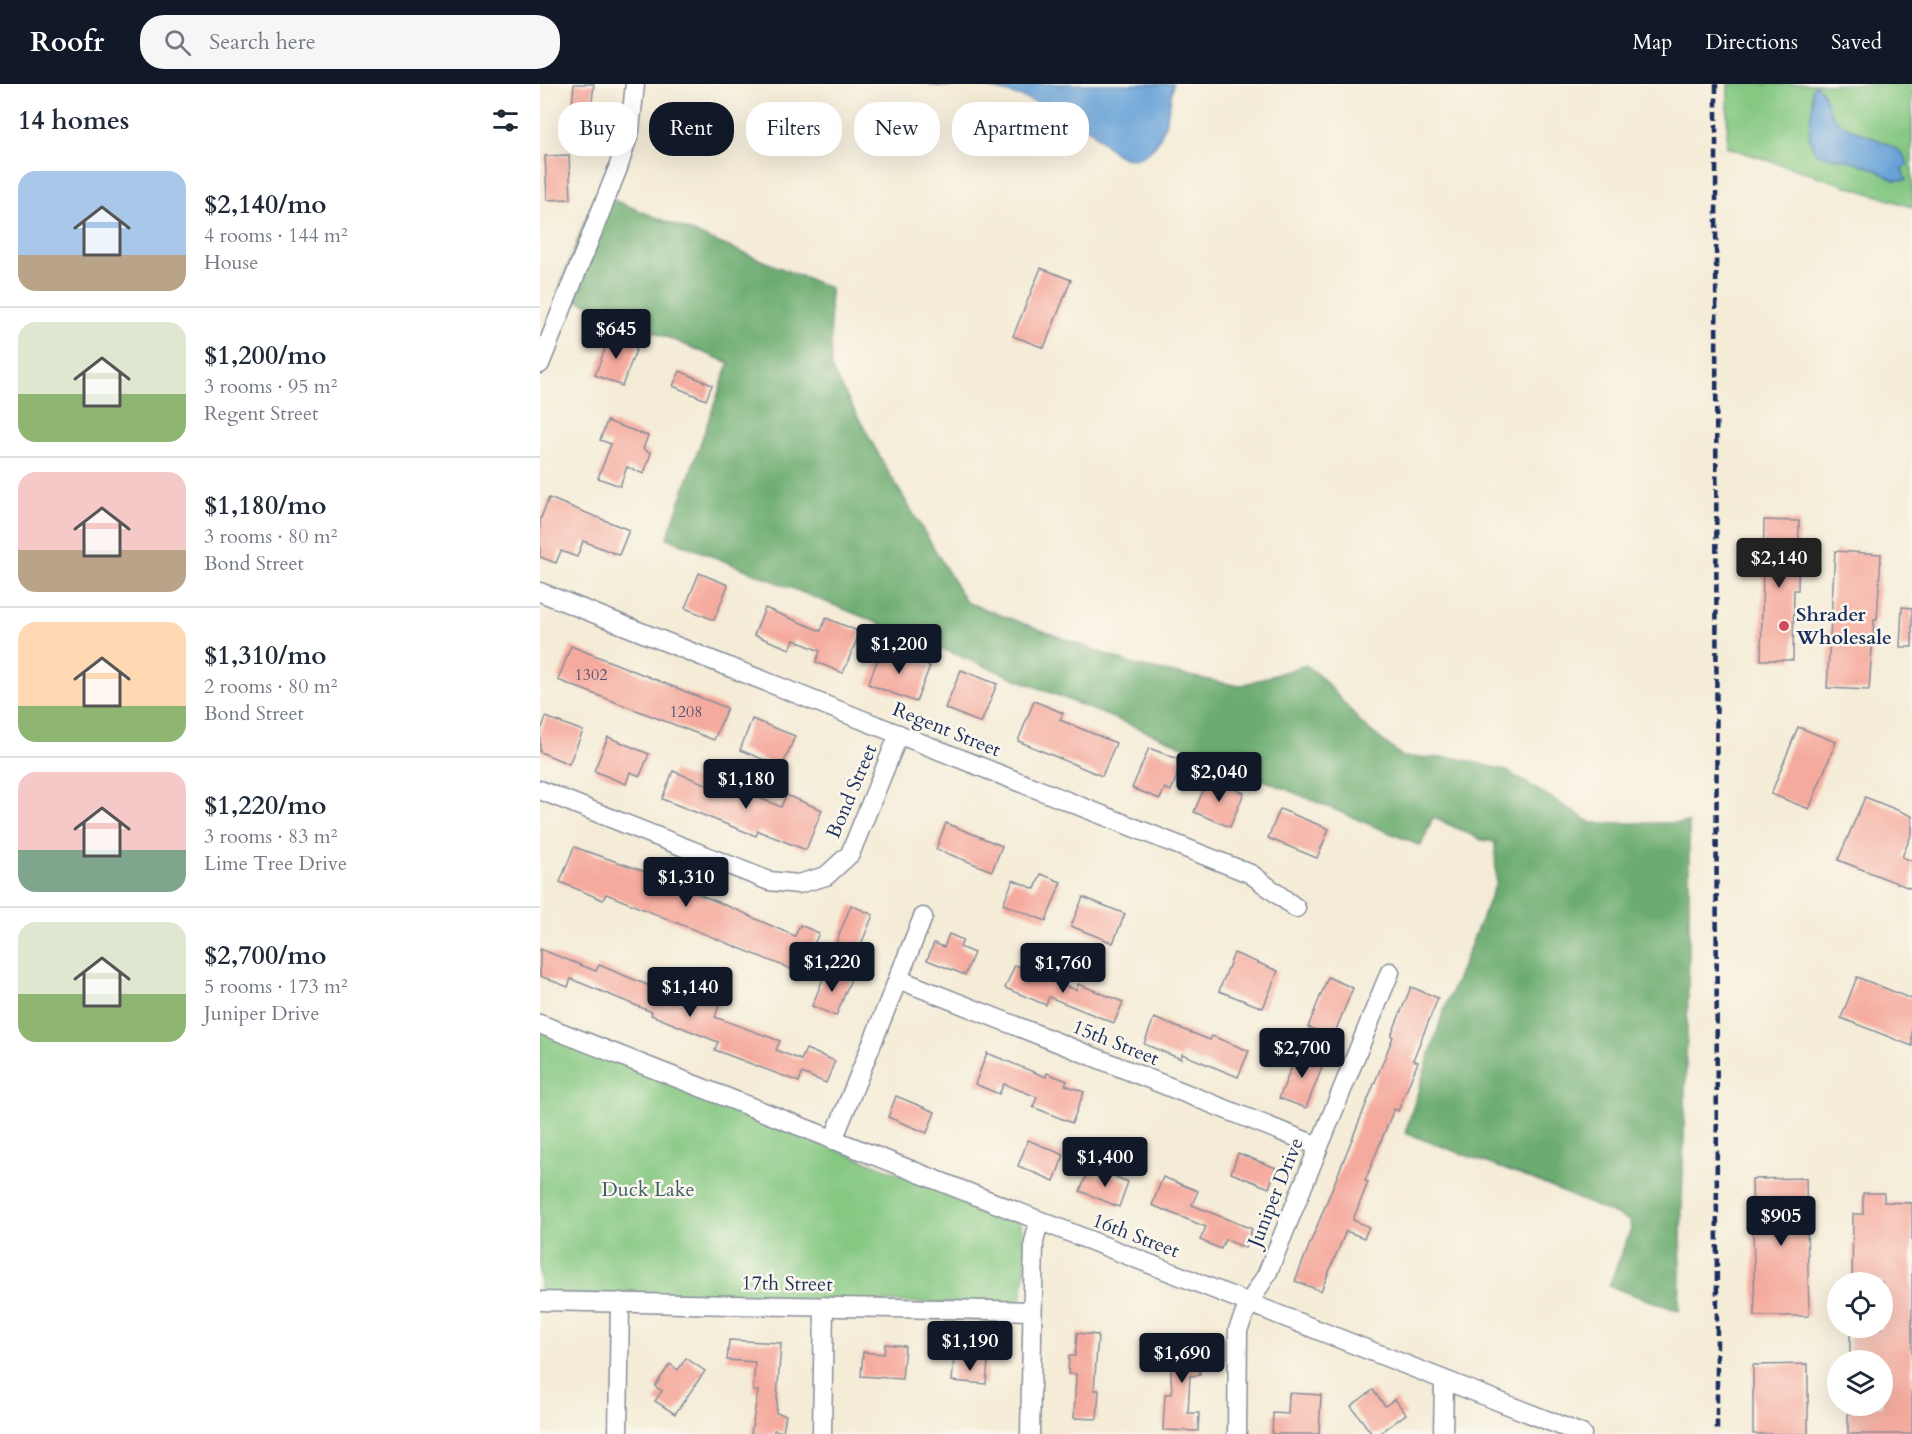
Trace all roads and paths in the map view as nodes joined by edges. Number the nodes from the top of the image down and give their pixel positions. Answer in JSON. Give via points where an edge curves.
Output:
{"nodes":[{"id":1,"x":635,"y":84,"type":"edge"},
{"id":2,"x":650,"y":84,"type":"edge"},
{"id":3,"x":633,"y":102,"type":"edge"},
{"id":4,"x":637,"y":114,"type":"edge"},
{"id":5,"x":622,"y":156,"type":"edge"},
{"id":6,"x":540,"y":364,"type":"edge"},
{"id":7,"x":540,"y":592,"type":"edge"},
{"id":8,"x":899,"y":734,"type":"junction"},
{"id":9,"x":540,"y":790,"type":"edge"},
{"id":10,"x":1296,"y":908,"type":"dead end"},
{"id":11,"x":923,"y":917,"type":"dead end"},
{"id":12,"x":1390,"y":972,"type":"dead end"},
{"id":13,"x":898,"y":979,"type":"junction"},
{"id":14,"x":540,"y":1024,"type":"edge"},
{"id":15,"x":833,"y":1140,"type":"junction"},
{"id":16,"x":1318,"y":1146,"type":"junction"},
{"id":17,"x":1039,"y":1221,"type":"junction"},
{"id":18,"x":540,"y":1301,"type":"edge"},
{"id":19,"x":620,"y":1302,"type":"junction"},
{"id":20,"x":1249,"y":1303,"type":"junction"},
{"id":21,"x":824,"y":1306,"type":"junction"},
{"id":22,"x":1032,"y":1311,"type":"junction"},
{"id":23,"x":1444,"y":1380,"type":"junction"},
{"id":24,"x":618,"y":1434,"type":"edge"},
{"id":25,"x":822,"y":1434,"type":"edge"},
{"id":26,"x":1030,"y":1434,"type":"edge"},
{"id":27,"x":1236,"y":1434,"type":"edge"},
{"id":28,"x":1443,"y":1434,"type":"edge"},
{"id":29,"x":1582,"y":1434,"type":"edge"}],
"edges":[{"from":1,"to":3,"type":"street"},
{"from":2,"to":4,"type":"street"},
{"from":5,"to":6,"type":"street"},
{"from":7,"to":8,"type":"street","name":"Regent Street"},
{"from":8,"to":9,"type":"street","name":"Bond Street","via":[[850,854],[825,876],[798,884],[770,881]]},
{"from":8,"to":10,"type":"street","name":"Regent Street","via":[[1251,874]]},
{"from":11,"to":13,"type":"street"},
{"from":12,"to":16,"type":"street","name":"Juniper Drive"},
{"from":13,"to":15,"type":"street"},
{"from":13,"to":16,"type":"street","name":"15th Street"},
{"from":14,"to":15,"type":"street","name":"16th Street"},
{"from":15,"to":17,"type":"street","name":"16th Street"},
{"from":16,"to":20,"type":"street","name":"Juniper Drive","via":[[1267,1274]]},
{"from":17,"to":20,"type":"street","name":"16th Street"},
{"from":17,"to":22,"type":"street","via":[[1034,1242]]},
{"from":18,"to":19,"type":"street","name":"17th Street"},
{"from":19,"to":21,"type":"street","name":"17th Street"},
{"from":19,"to":24,"type":"street"},
{"from":20,"to":23,"type":"street","name":"16th Street"},
{"from":20,"to":27,"type":"street","name":"Juniper Drive","via":[[1238,1330]]},
{"from":21,"to":22,"type":"street","name":"17th Street"},
{"from":21,"to":25,"type":"street"},
{"from":22,"to":26,"type":"street"},
{"from":23,"to":28,"type":"street"},
{"from":23,"to":29,"type":"street","name":"16th Street"}]}
